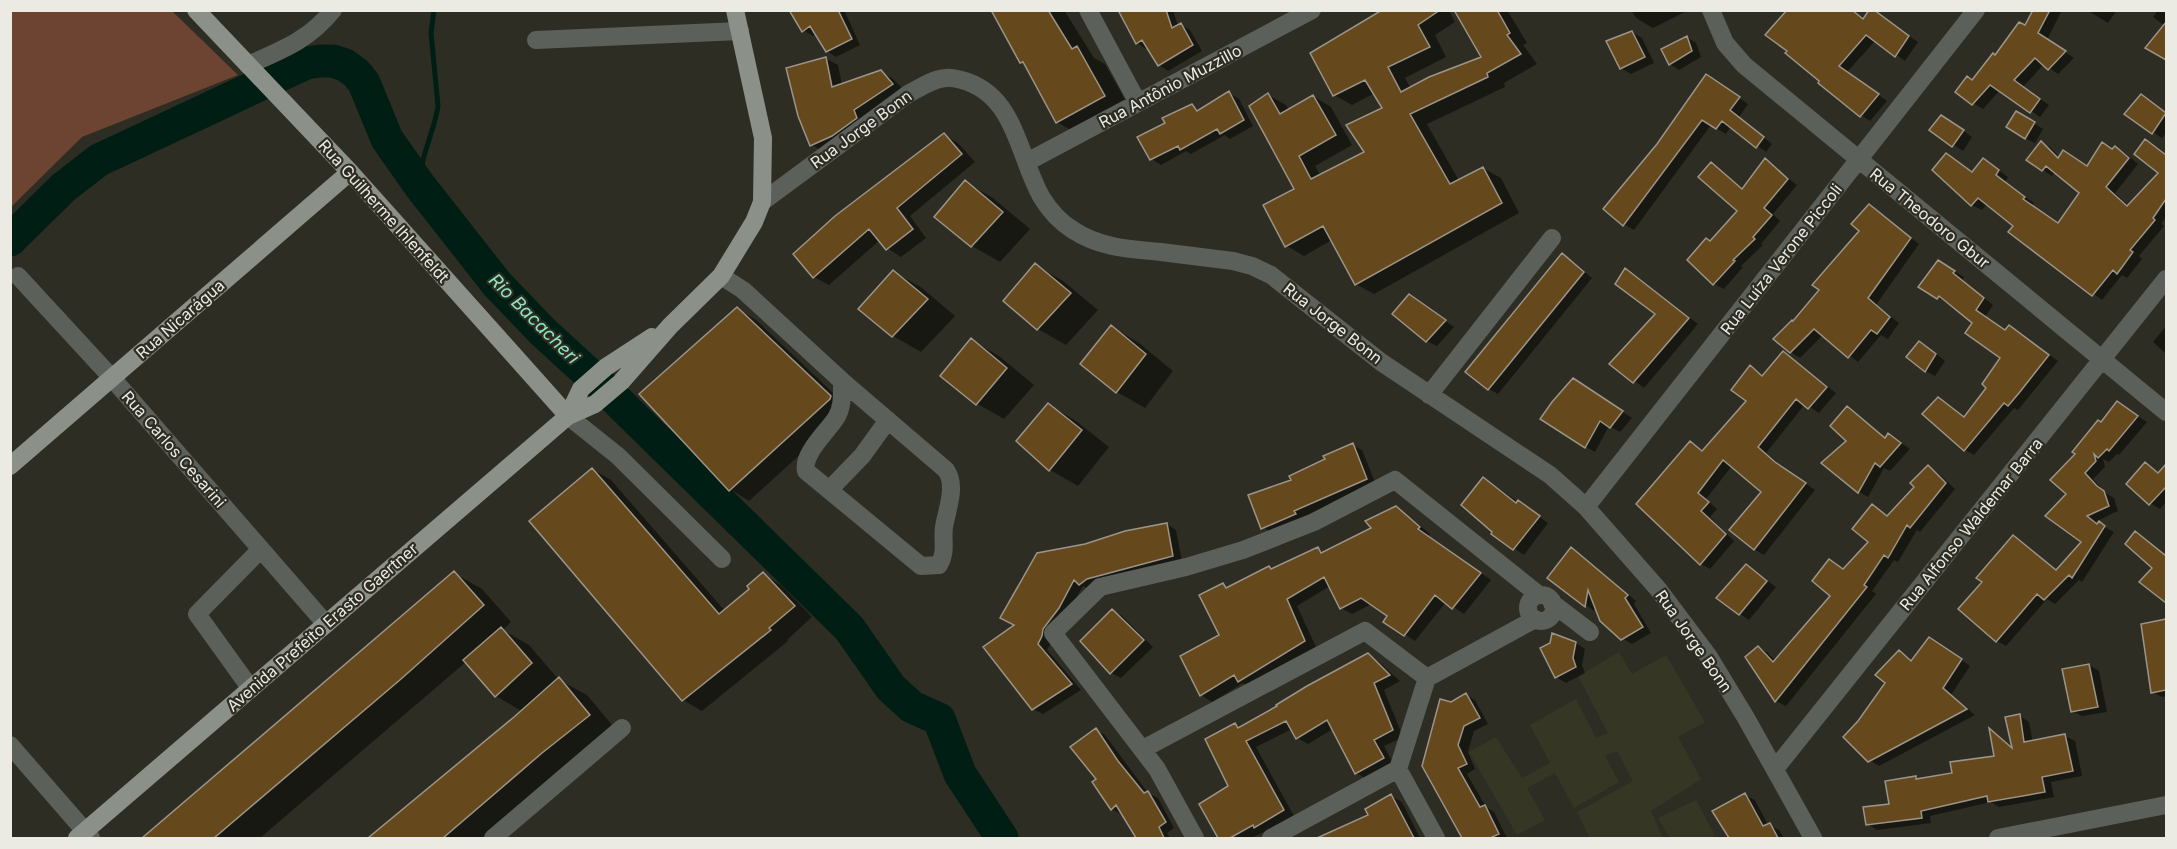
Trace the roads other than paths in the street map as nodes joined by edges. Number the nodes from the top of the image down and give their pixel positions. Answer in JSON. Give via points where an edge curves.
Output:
{"nodes":[{"id":1,"x":196,"y":10,"type":"edge"},
{"id":2,"x":333,"y":10,"type":"edge"},
{"id":3,"x":735,"y":10,"type":"edge"},
{"id":4,"x":1088,"y":10,"type":"edge"},
{"id":5,"x":1312,"y":10,"type":"edge"},
{"id":6,"x":1711,"y":10,"type":"edge"},
{"id":7,"x":1976,"y":10,"type":"edge"},
{"id":8,"x":740,"y":31,"type":"junction"},
{"id":9,"x":536,"y":40,"type":"dead end"},
{"id":10,"x":248,"y":65,"type":"junction"},
{"id":11,"x":1138,"y":103,"type":"junction"},
{"id":12,"x":1859,"y":160,"type":"junction"},
{"id":13,"x":1027,"y":162,"type":"junction"},
{"id":14,"x":350,"y":172,"type":"junction"},
{"id":15,"x":762,"y":202,"type":"junction"},
{"id":16,"x":1552,"y":238,"type":"dead end"},
{"id":17,"x":18,"y":276,"type":"dead end"},
{"id":18,"x":721,"y":276,"type":"junction"},
{"id":19,"x":2166,"y":279,"type":"edge"},
{"id":20,"x":670,"y":326,"type":"junction"},
{"id":21,"x":2102,"y":359,"type":"junction"},
{"id":22,"x":112,"y":378,"type":"junction"},
{"id":23,"x":842,"y":381,"type":"junction"},
{"id":24,"x":1429,"y":395,"type":"junction"},
{"id":25,"x":2166,"y":412,"type":"edge"},
{"id":26,"x":568,"y":416,"type":"junction"},
{"id":27,"x":888,"y":420,"type":"junction"},
{"id":28,"x":10,"y":466,"type":"edge"},
{"id":29,"x":829,"y":490,"type":"junction"},
{"id":30,"x":1586,"y":507,"type":"junction"},
{"id":31,"x":261,"y":549,"type":"junction"},
{"id":32,"x":722,"y":559,"type":"dead end"},
{"id":33,"x":1546,"y":599,"type":"junction"},
{"id":34,"x":326,"y":624,"type":"junction"},
{"id":35,"x":1590,"y":632,"type":"dead end"},
{"id":36,"x":1427,"y":678,"type":"junction"},
{"id":37,"x":251,"y":689,"type":"junction"},
{"id":38,"x":622,"y":728,"type":"dead end"},
{"id":39,"x":10,"y":745,"type":"edge"},
{"id":40,"x":1143,"y":749,"type":"junction"},
{"id":41,"x":1398,"y":769,"type":"junction"},
{"id":42,"x":1775,"y":769,"type":"junction"},
{"id":43,"x":2166,"y":805,"type":"edge"},
{"id":44,"x":84,"y":836,"type":"edge"},
{"id":45,"x":493,"y":838,"type":"edge"},
{"id":46,"x":1195,"y":838,"type":"edge"},
{"id":47,"x":1271,"y":838,"type":"edge"},
{"id":48,"x":1436,"y":838,"type":"edge"},
{"id":49,"x":1813,"y":838,"type":"edge"},
{"id":50,"x":1998,"y":838,"type":"edge"}],
"edges":[{"from":1,"to":10,"type":"main road","name":"Rua Guilherme Ihlenfeldt"},
{"from":2,"to":10,"type":"street","via":[[320,27],[297,43]]},
{"from":3,"to":8,"type":"main road"},
{"from":4,"to":11,"type":"street"},
{"from":5,"to":11,"type":"street","name":"Rua Antônio Muzzillo"},
{"from":6,"to":12,"type":"street","name":"Rua Theodoro Gbur","via":[[1725,43],[1744,65]]},
{"from":7,"to":12,"type":"street","name":"Rua Luíza Verone Piccoli"},
{"from":8,"to":9,"type":"street"},
{"from":8,"to":15,"type":"main road","via":[[764,138]]},
{"from":10,"to":14,"type":"main road","name":"Rua Guilherme Ihlenfeldt"},
{"from":11,"to":13,"type":"street","name":"Rua Antônio Muzzillo"},
{"from":12,"to":21,"type":"street","name":"Rua Theodoro Gbur"},
{"from":12,"to":30,"type":"street","name":"Rua Luíza Verone Piccoli"},
{"from":13,"to":15,"type":"street","name":"Rua Jorge Bonn","via":[[999,105],[975,85],[945,78],[908,94]]},
{"from":13,"to":24,"type":"street","name":"Rua Jorge Bonn","via":[[1052,212],[1074,231],[1105,245],[1252,266],[1289,288]]},
{"from":14,"to":22,"type":"main road","name":"Rua Nicarágua"},
{"from":14,"to":26,"type":"main road","name":"Rua Guilherme Ihlenfeldt"},
{"from":15,"to":18,"type":"main road","via":[[745,240]]},
{"from":16,"to":24,"type":"street"},
{"from":17,"to":22,"type":"street","name":"Rua Carlos Cesarini"},
{"from":18,"to":20,"type":"main road"},
{"from":18,"to":23,"type":"street","via":[[742,290]]},
{"from":19,"to":21,"type":"street","name":"Rua Alfonso Waldemar Barra"},
{"from":20,"to":26,"type":"main road","via":[[621,382],[595,404]]},
{"from":20,"to":26,"type":"main road","via":[[606,367],[581,389]]},
{"from":21,"to":25,"type":"street","name":"Rua Theodoro Gbur"},
{"from":21,"to":42,"type":"street","name":"Rua Alfonso Waldemar Barra"},
{"from":22,"to":28,"type":"main road","name":"Rua Nicarágua"},
{"from":22,"to":31,"type":"street","name":"Rua Carlos Cesarini"},
{"from":23,"to":27,"type":"street"},
{"from":23,"to":29,"type":"street","via":[[842,404],[837,417],[814,447],[805,467]]},
{"from":24,"to":30,"type":"street","name":"Rua Jorge Bonn","via":[[1550,475]]},
{"from":26,"to":32,"type":"street","via":[[618,456]]},
{"from":26,"to":34,"type":"main road","name":"Avenida Prefeito Erasto Gaertner"},
{"from":27,"to":29,"type":"street","via":[[862,456]]},
{"from":27,"to":29,"type":"street","via":[[950,477],[944,555],[939,565],[921,566]]},
{"from":30,"to":42,"type":"street","name":"Rua Jorge Bonn","via":[[1685,624],[1728,687]]},
{"from":31,"to":34,"type":"street","name":"Rua Carlos Cesarini"},
{"from":31,"to":37,"type":"street","via":[[197,614]]},
{"from":33,"to":35,"type":"street"},
{"from":33,"to":36,"type":"street","via":[[1532,599],[1528,606],[1535,619]]},
{"from":33,"to":40,"type":"street","via":[[1395,480],[1314,522],[1243,550],[1100,587],[1053,633]]},
{"from":34,"to":37,"type":"main road","name":"Avenida Prefeito Erasto Gaertner"},
{"from":36,"to":40,"type":"street","via":[[1365,631]]},
{"from":36,"to":41,"type":"street"},
{"from":37,"to":44,"type":"main road","name":"Avenida Prefeito Erasto Gaertner"},
{"from":38,"to":45,"type":"street"},
{"from":39,"to":44,"type":"street"},
{"from":40,"to":46,"type":"street"},
{"from":41,"to":47,"type":"street"},
{"from":41,"to":48,"type":"street"},
{"from":42,"to":49,"type":"street","name":"Rua Jorge Bonn"},
{"from":43,"to":50,"type":"street"}]}
